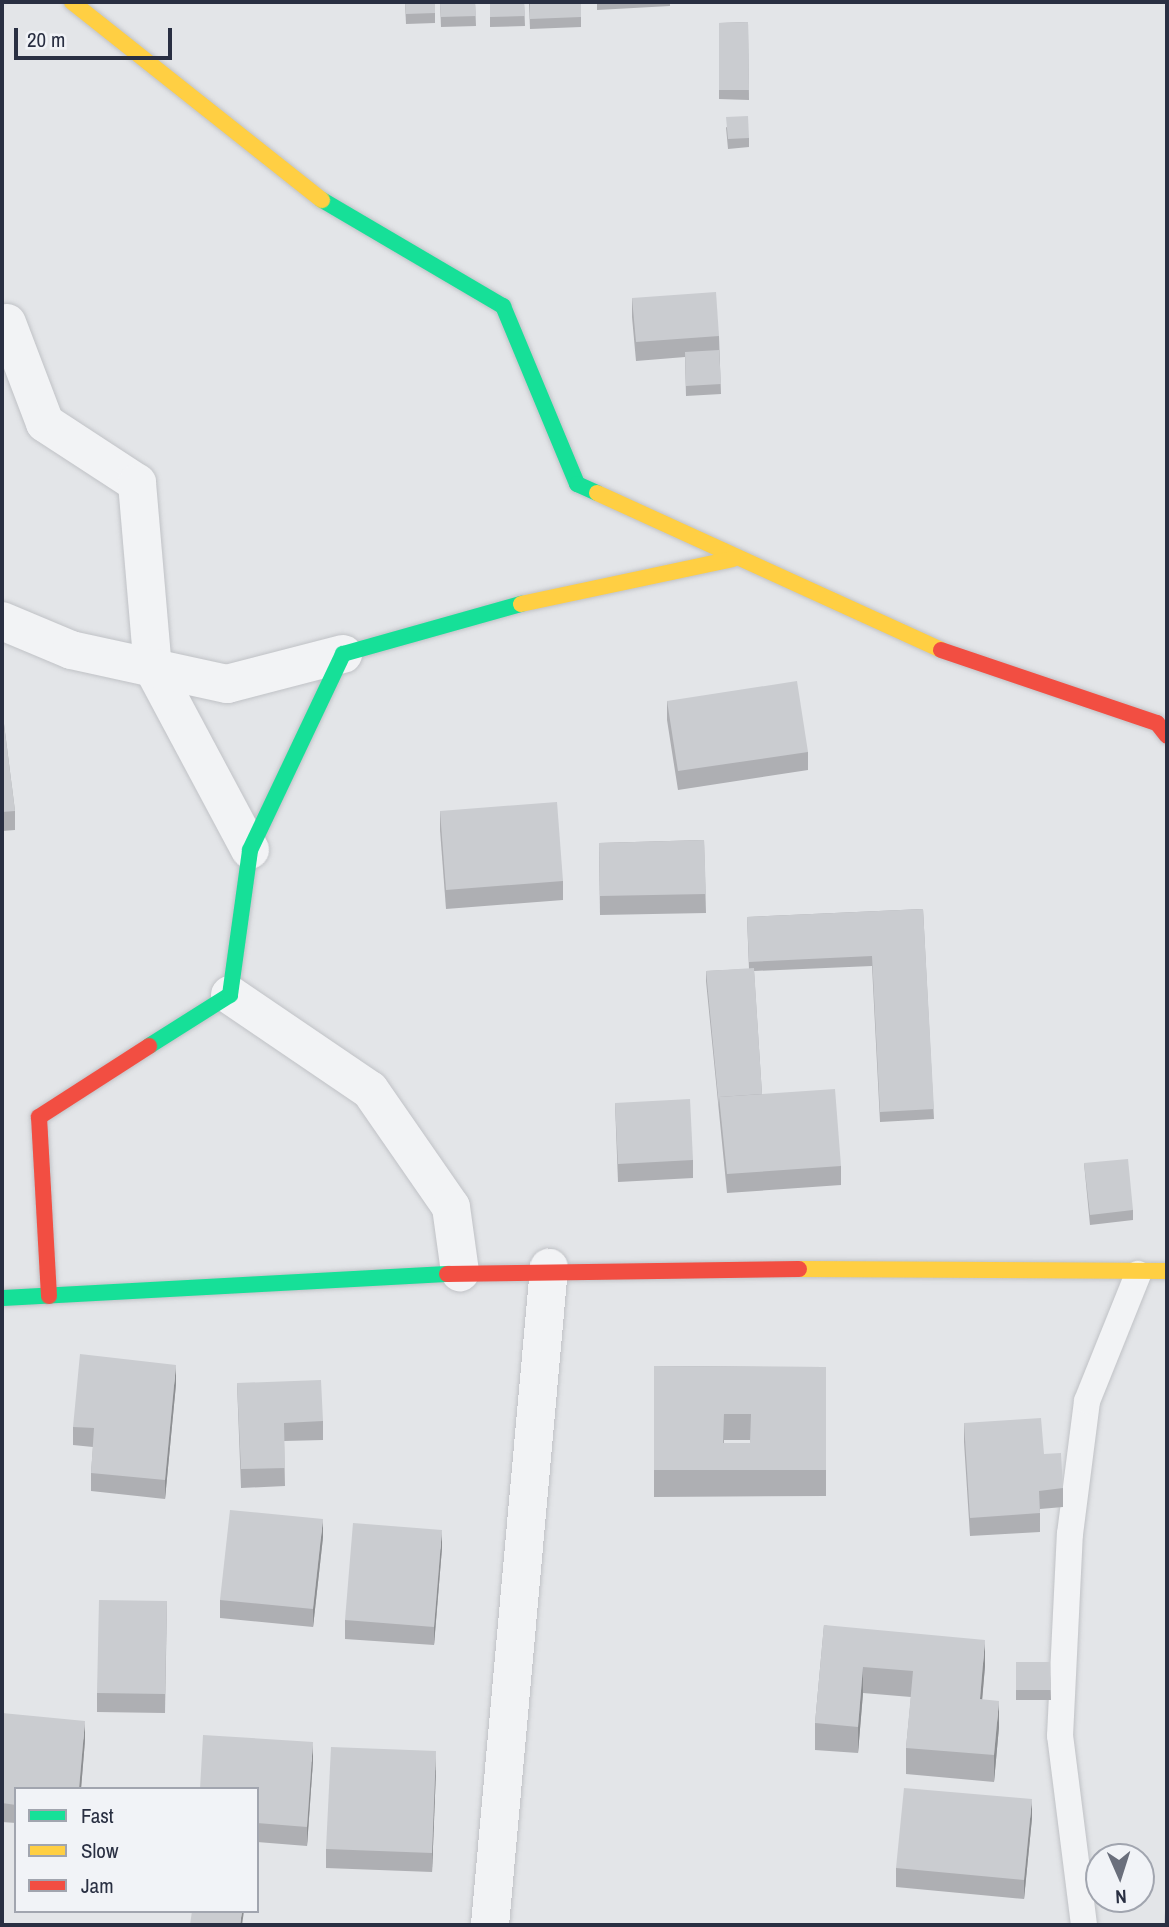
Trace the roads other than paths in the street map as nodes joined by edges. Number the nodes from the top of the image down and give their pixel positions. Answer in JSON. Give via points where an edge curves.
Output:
{"nodes":[{"id":1,"x":72,"y":2,"type":"edge"},
{"id":2,"x":6,"y":323,"type":"dead end"},
{"id":3,"x":732,"y":559,"type":"junction"},
{"id":4,"x":2,"y":621,"type":"edge"},
{"id":5,"x":343,"y":654,"type":"junction"},
{"id":6,"x":153,"y":667,"type":"junction"},
{"id":7,"x":1167,"y":736,"type":"edge"},
{"id":8,"x":250,"y":850,"type":"junction"},
{"id":9,"x":230,"y":995,"type":"junction"},
{"id":10,"x":550,"y":1268,"type":"junction"},
{"id":11,"x":460,"y":1272,"type":"junction"},
{"id":12,"x":1167,"y":1272,"type":"edge"},
{"id":13,"x":1138,"y":1274,"type":"junction"},
{"id":14,"x":49,"y":1296,"type":"junction"},
{"id":15,"x":2,"y":1298,"type":"edge"},
{"id":16,"x":490,"y":1925,"type":"edge"},
{"id":17,"x":1084,"y":1925,"type":"edge"}],
"edges":[{"from":1,"to":3,"type":"street","via":[[232,135],[362,229],[503,306],[577,484]]},
{"from":2,"to":6,"type":"street","via":[[45,423],[137,483]]},
{"from":3,"to":5,"type":"street","via":[[546,597]]},
{"from":3,"to":7,"type":"street","via":[[951,654],[1157,723]]},
{"from":4,"to":6,"type":"street","via":[[71,650]]},
{"from":5,"to":6,"type":"street","via":[[227,684]]},
{"from":5,"to":8,"type":"street"},
{"from":6,"to":8,"type":"street"},
{"from":8,"to":9,"type":"street"},
{"from":9,"to":11,"type":"street","via":[[370,1090],[451,1207]]},
{"from":9,"to":14,"type":"street","via":[[40,1117]]},
{"from":10,"to":11,"type":"street"},
{"from":10,"to":13,"type":"street"},
{"from":10,"to":16,"type":"street"},
{"from":11,"to":14,"type":"street"},
{"from":12,"to":13,"type":"street"},
{"from":13,"to":17,"type":"lane","via":[[1087,1401],[1070,1534],[1060,1736]]},
{"from":14,"to":15,"type":"street"}]}
